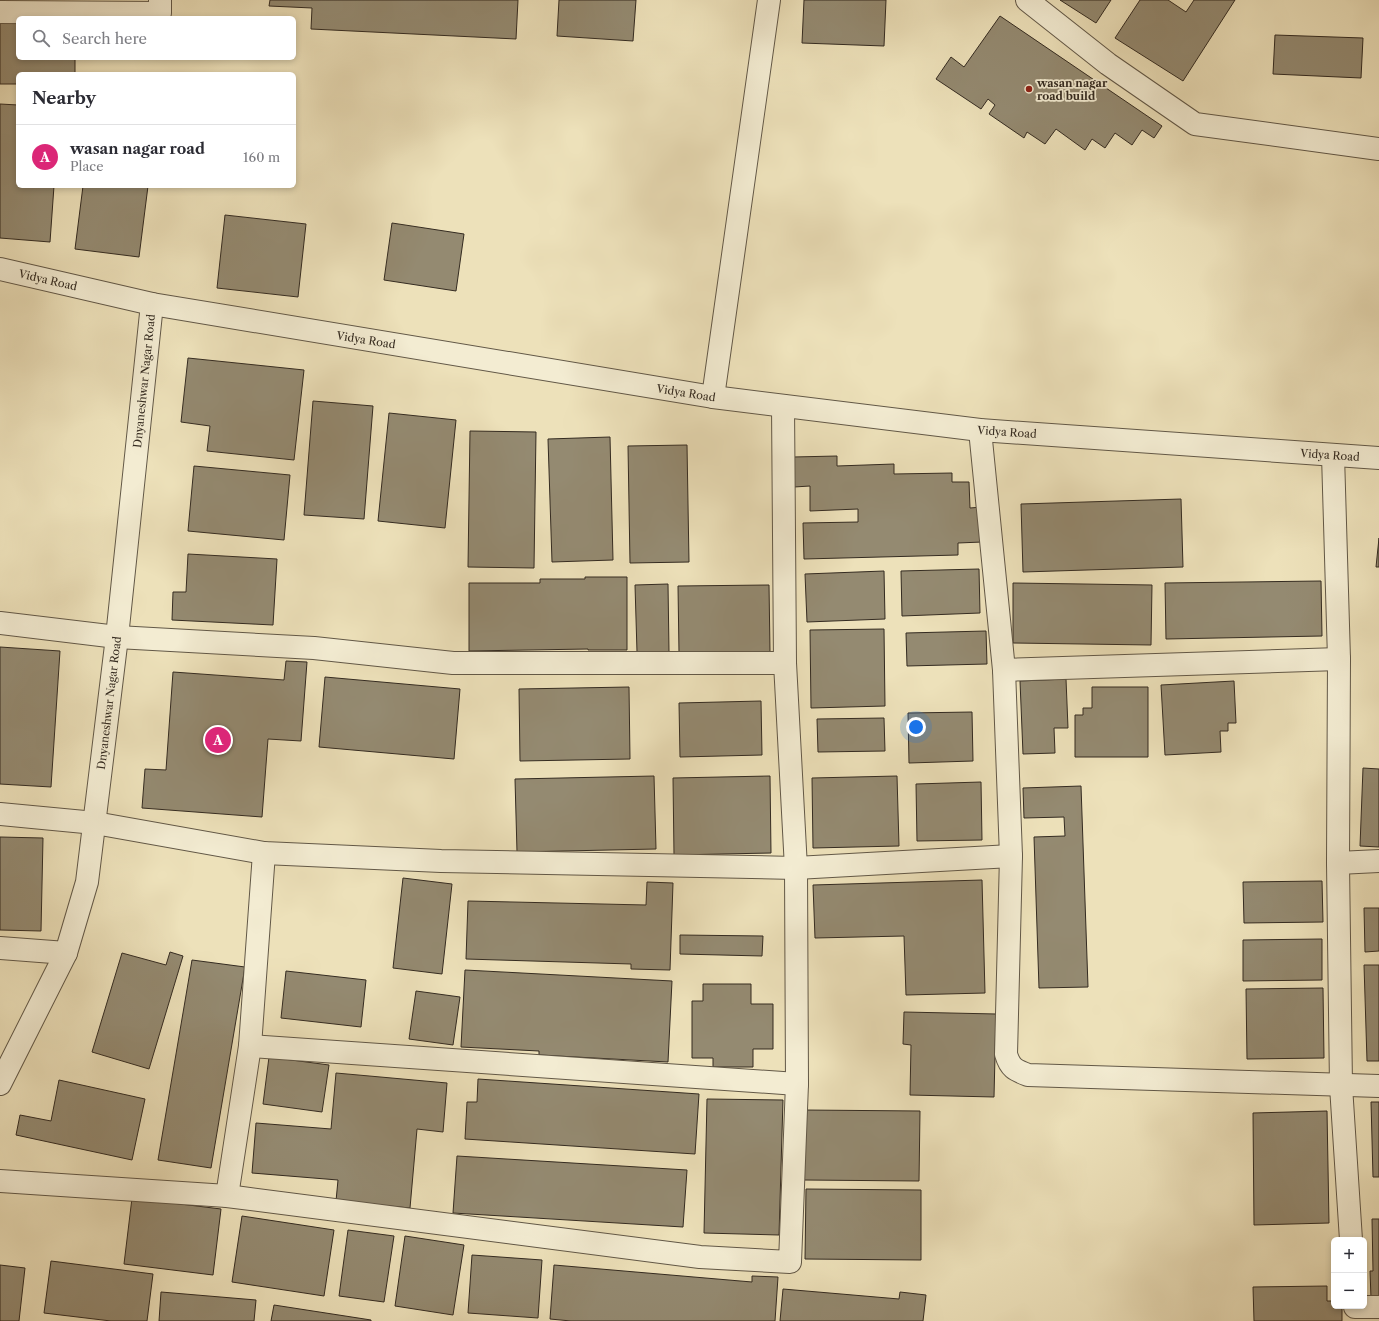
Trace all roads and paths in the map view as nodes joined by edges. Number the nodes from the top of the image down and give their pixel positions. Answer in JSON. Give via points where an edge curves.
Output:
{"nodes":[{"id":1,"x":769,"y":0,"type":"edge"},
{"id":2,"x":1027,"y":0,"type":"edge"},
{"id":3,"x":164,"y":4,"type":"edge"},
{"id":4,"x":0,"y":12,"type":"edge"},
{"id":5,"x":1379,"y":149,"type":"edge"},
{"id":6,"x":0,"y":269,"type":"edge"},
{"id":7,"x":152,"y":304,"type":"junction"},
{"id":8,"x":713,"y":397,"type":"junction"},
{"id":9,"x":783,"y":406,"type":"junction"},
{"id":10,"x":980,"y":430,"type":"junction"},
{"id":11,"x":1334,"y":455,"type":"junction"},
{"id":12,"x":1379,"y":458,"type":"edge"},
{"id":13,"x":0,"y":623,"type":"edge"},
{"id":14,"x":117,"y":637,"type":"junction"},
{"id":15,"x":1339,"y":659,"type":"junction"},
{"id":16,"x":785,"y":663,"type":"junction"},
{"id":17,"x":1004,"y":670,"type":"junction"},
{"id":18,"x":0,"y":814,"type":"edge"},
{"id":19,"x":95,"y":823,"type":"junction"},
{"id":20,"x":264,"y":853,"type":"junction"},
{"id":21,"x":1011,"y":856,"type":"junction"},
{"id":22,"x":1379,"y":861,"type":"edge"},
{"id":23,"x":1338,"y":863,"type":"junction"},
{"id":24,"x":796,"y":868,"type":"junction"},
{"id":25,"x":0,"y":948,"type":"edge"},
{"id":26,"x":66,"y":953,"type":"junction"},
{"id":27,"x":250,"y":1046,"type":"junction"},
{"id":28,"x":0,"y":1084,"type":"edge"},
{"id":29,"x":797,"y":1084,"type":"junction"},
{"id":30,"x":1341,"y":1086,"type":"junction"},
{"id":31,"x":1379,"y":1086,"type":"edge"},
{"id":32,"x":0,"y":1181,"type":"edge"},
{"id":33,"x":227,"y":1196,"type":"junction"},
{"id":34,"x":1351,"y":1237,"type":"edge"},
{"id":35,"x":1379,"y":1307,"type":"edge"},
{"id":36,"x":1355,"y":1311,"type":"edge"}],
"edges":[{"from":1,"to":8,"type":"street"},
{"from":2,"to":5,"type":"street","via":[[1108,64],[1195,124]]},
{"from":3,"to":4,"type":"street"},
{"from":6,"to":7,"type":"street","name":"Vidya Road"},
{"from":7,"to":8,"type":"street","name":"Vidya Road"},
{"from":7,"to":14,"type":"street","name":"Dnyaneshwar Nagar Road"},
{"from":8,"to":9,"type":"street","name":"Vidya Road"},
{"from":9,"to":10,"type":"street","name":"Vidya Road"},
{"from":9,"to":16,"type":"street"},
{"from":10,"to":11,"type":"street","name":"Vidya Road"},
{"from":10,"to":17,"type":"street"},
{"from":11,"to":12,"type":"street","name":"Vidya Road"},
{"from":11,"to":15,"type":"street"},
{"from":13,"to":14,"type":"street"},
{"from":14,"to":16,"type":"street","via":[[314,648],[453,663]]},
{"from":14,"to":19,"type":"street","name":"Dnyaneshwar Nagar Road"},
{"from":15,"to":17,"type":"street"},
{"from":15,"to":23,"type":"street"},
{"from":16,"to":24,"type":"street"},
{"from":17,"to":21,"type":"street"},
{"from":18,"to":19,"type":"street"},
{"from":19,"to":20,"type":"street"},
{"from":19,"to":26,"type":"street","name":"Dnyaneshwar Nagar Road","via":[[87,882]]},
{"from":20,"to":24,"type":"street","via":[[441,861]]},
{"from":20,"to":27,"type":"street"},
{"from":21,"to":24,"type":"street"},
{"from":21,"to":30,"type":"street","via":[[1006,1054],[1008,1063],[1016,1070],[1028,1074]]},
{"from":22,"to":23,"type":"street"},
{"from":23,"to":30,"type":"street"},
{"from":24,"to":29,"type":"street"},
{"from":25,"to":26,"type":"street"},
{"from":26,"to":28,"type":"street","name":"Dnyaneshwar Nagar Road"},
{"from":27,"to":29,"type":"street"},
{"from":27,"to":33,"type":"street"},
{"from":29,"to":33,"type":"street","via":[[790,1262],[700,1257]]},
{"from":30,"to":31,"type":"street"},
{"from":30,"to":34,"type":"street"},
{"from":32,"to":33,"type":"street"},
{"from":35,"to":36,"type":"street"}]}
